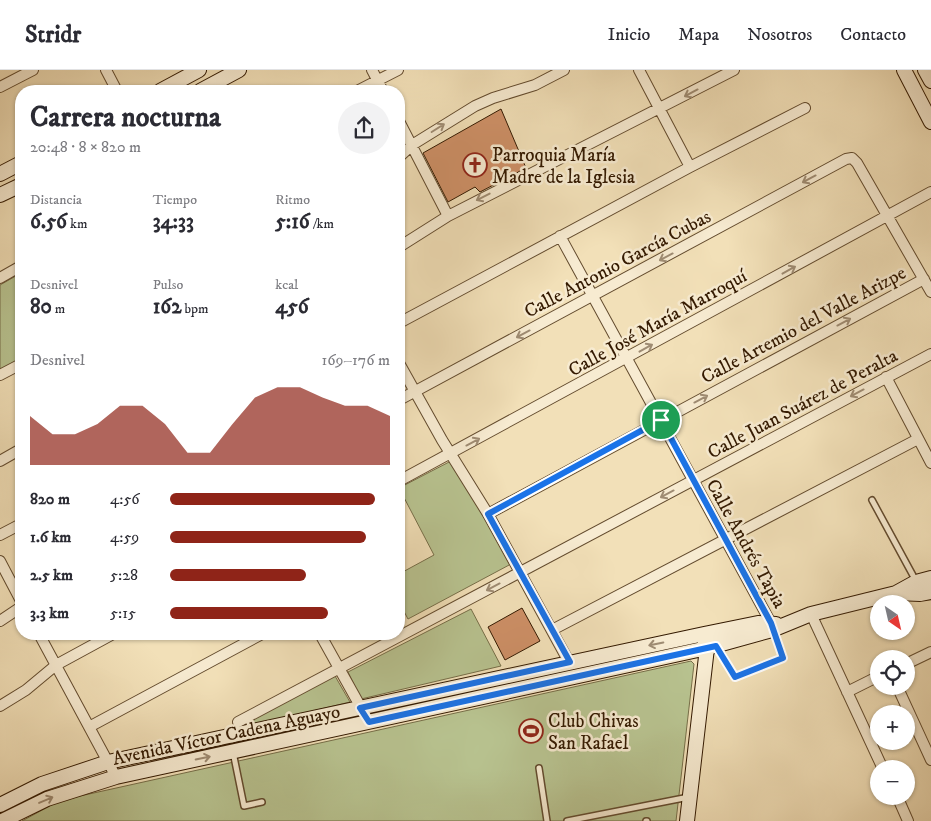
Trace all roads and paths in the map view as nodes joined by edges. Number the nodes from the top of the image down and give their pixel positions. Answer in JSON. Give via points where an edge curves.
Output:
{"nodes":[{"id":1,"x":33,"y":70,"type":"edge"},
{"id":2,"x":106,"y":70,"type":"edge"},
{"id":3,"x":199,"y":70,"type":"edge"},
{"id":4,"x":239,"y":70,"type":"edge"},
{"id":5,"x":372,"y":70,"type":"edge"},
{"id":6,"x":398,"y":70,"type":"edge"},
{"id":7,"x":564,"y":70,"type":"edge"},
{"id":8,"x":639,"y":70,"type":"edge"},
{"id":9,"x":734,"y":70,"type":"edge"},
{"id":10,"x":904,"y":70,"type":"edge"},
{"id":11,"x":925,"y":70,"type":"edge"},
{"id":12,"x":377,"y":81,"type":"junction"},
{"id":13,"x":931,"y":81,"type":"edge"},
{"id":14,"x":114,"y":85,"type":"edge"},
{"id":15,"x":171,"y":85,"type":"edge"},
{"id":16,"x":211,"y":85,"type":"edge"},
{"id":17,"x":369,"y":85,"type":"edge"},
{"id":18,"x":379,"y":85,"type":"edge"},
{"id":19,"x":0,"y":87,"type":"edge"},
{"id":20,"x":927,"y":105,"type":"edge"},
{"id":21,"x":660,"y":108,"type":"junction"},
{"id":22,"x":804,"y":108,"type":"dead end"},
{"id":23,"x":931,"y":122,"type":"edge"},
{"id":24,"x":405,"y":132,"type":"edge"},
{"id":25,"x":412,"y":145,"type":"junction"},
{"id":26,"x":405,"y":151,"type":"edge"},
{"id":27,"x":15,"y":166,"type":"edge"},
{"id":28,"x":690,"y":166,"type":"junction"},
{"id":29,"x":0,"y":174,"type":"edge"},
{"id":30,"x":15,"y":188,"type":"edge"},
{"id":31,"x":931,"y":192,"type":"edge"},
{"id":32,"x":0,"y":196,"type":"edge"},
{"id":33,"x":448,"y":216,"type":"junction"},
{"id":34,"x":888,"y":216,"type":"junction"},
{"id":35,"x":560,"y":236,"type":"junction"},
{"id":36,"x":405,"y":243,"type":"edge"},
{"id":37,"x":15,"y":269,"type":"edge"},
{"id":38,"x":0,"y":278,"type":"edge"},
{"id":39,"x":924,"y":279,"type":"junction"},
{"id":40,"x":931,"y":292,"type":"edge"},
{"id":41,"x":593,"y":296,"type":"junction"},
{"id":42,"x":405,"y":320,"type":"edge"},
{"id":43,"x":931,"y":354,"type":"edge"},
{"id":44,"x":626,"y":359,"type":"junction"},
{"id":45,"x":15,"y":367,"type":"edge"},
{"id":46,"x":405,"y":375,"type":"edge"},
{"id":47,"x":0,"y":376,"type":"edge"},
{"id":48,"x":886,"y":377,"type":"junction"},
{"id":49,"x":414,"y":392,"type":"junction"},
{"id":50,"x":405,"y":397,"type":"edge"},
{"id":51,"x":661,"y":420,"type":"junction"},
{"id":52,"x":918,"y":439,"type":"junction"},
{"id":53,"x":15,"y":452,"type":"edge"},
{"id":54,"x":451,"y":454,"type":"junction"},
{"id":55,"x":0,"y":460,"type":"edge"},
{"id":56,"x":931,"y":464,"type":"edge"},
{"id":57,"x":405,"y":478,"type":"edge"},
{"id":58,"x":693,"y":480,"type":"junction"},
{"id":59,"x":872,"y":500,"type":"dead end"},
{"id":60,"x":488,"y":514,"type":"junction"},
{"id":61,"x":15,"y":527,"type":"edge"},
{"id":62,"x":0,"y":535,"type":"edge"},
{"id":63,"x":726,"y":540,"type":"junction"},
{"id":64,"x":0,"y":560,"type":"edge"},
{"id":65,"x":520,"y":573,"type":"junction"},
{"id":66,"x":931,"y":578,"type":"edge"},
{"id":67,"x":916,"y":582,"type":"junction"},
{"id":68,"x":15,"y":589,"type":"edge"},
{"id":69,"x":931,"y":592,"type":"edge"},
{"id":70,"x":896,"y":593,"type":"junction"},
{"id":71,"x":15,"y":611,"type":"edge"},
{"id":72,"x":810,"y":614,"type":"junction"},
{"id":73,"x":0,"y":621,"type":"edge"},
{"id":74,"x":775,"y":626,"type":"junction"},
{"id":75,"x":552,"y":630,"type":"junction"},
{"id":76,"x":405,"y":633,"type":"edge"},
{"id":77,"x":704,"y":634,"type":"junction"},
{"id":78,"x":42,"y":640,"type":"edge"},
{"id":79,"x":102,"y":640,"type":"edge"},
{"id":80,"x":251,"y":640,"type":"edge"},
{"id":81,"x":323,"y":640,"type":"edge"},
{"id":82,"x":392,"y":640,"type":"edge"},
{"id":83,"x":712,"y":647,"type":"junction"},
{"id":84,"x":931,"y":652,"type":"edge"},
{"id":85,"x":915,"y":660,"type":"edge"},
{"id":86,"x":570,"y":662,"type":"junction"},
{"id":87,"x":56,"y":665,"type":"junction"},
{"id":88,"x":339,"y":668,"type":"junction"},
{"id":89,"x":870,"y":680,"type":"edge"},
{"id":90,"x":846,"y":692,"type":"junction"},
{"id":91,"x":901,"y":695,"type":"edge"},
{"id":92,"x":0,"y":706,"type":"edge"},
{"id":93,"x":360,"y":708,"type":"junction"},
{"id":94,"x":238,"y":722,"type":"dead end"},
{"id":95,"x":369,"y":722,"type":"junction"},
{"id":96,"x":90,"y":727,"type":"junction"},
{"id":97,"x":233,"y":751,"type":"junction"},
{"id":98,"x":879,"y":760,"type":"edge"},
{"id":99,"x":931,"y":760,"type":"edge"},
{"id":100,"x":108,"y":762,"type":"junction"},
{"id":101,"x":539,"y":768,"type":"dead end"},
{"id":102,"x":116,"y":777,"type":"junction"},
{"id":103,"x":690,"y":797,"type":"junction"},
{"id":104,"x":262,"y":802,"type":"dead end"},
{"id":105,"x":0,"y":805,"type":"edge"},
{"id":106,"x":900,"y":805,"type":"edge"},
{"id":107,"x":2,"y":821,"type":"edge"},
{"id":108,"x":547,"y":821,"type":"edge"},
{"id":109,"x":566,"y":821,"type":"edge"},
{"id":110,"x":687,"y":821,"type":"edge"},
{"id":111,"x":908,"y":821,"type":"edge"}],
"edges":[{"from":1,"to":19,"type":"street"},
{"from":2,"to":14,"type":"street"},
{"from":3,"to":15,"type":"street"},
{"from":4,"to":16,"type":"street"},
{"from":5,"to":12,"type":"street"},
{"from":6,"to":12,"type":"street"},
{"from":25,"to":7,"type":"street","one_way":true,"via":[[475,106],[535,86]]},
{"from":8,"to":21,"type":"street"},
{"from":9,"to":21,"type":"street","one_way":true},
{"from":10,"to":20,"type":"street"},
{"from":11,"to":13,"type":"street"},
{"from":12,"to":17,"type":"street"},
{"from":12,"to":18,"type":"street"},
{"from":20,"to":23,"type":"street"},
{"from":21,"to":28,"type":"street"},
{"from":21,"to":33,"type":"street","one_way":true},
{"from":22,"to":28,"type":"street"},
{"from":24,"to":25,"type":"street"},
{"from":25,"to":26,"type":"street"},
{"from":25,"to":33,"type":"street"},
{"from":27,"to":29,"type":"street"},
{"from":28,"to":35,"type":"street"},
{"from":30,"to":32,"type":"street"},
{"from":31,"to":34,"type":"street","name":"Calle José María Marroquí"},
{"from":33,"to":36,"type":"street"},
{"from":34,"to":39,"type":"street"},
{"from":34,"to":41,"type":"street","name":"Calle Antonio García Cubas","one_way":true,"via":[[857,162],[852,158],[846,159]]},
{"from":44,"to":34,"type":"street","name":"Calle José María Marroquí","one_way":true},
{"from":35,"to":41,"type":"street","name":"Calle Andrés Tapia"},
{"from":35,"to":42,"type":"street"},
{"from":37,"to":38,"type":"street"},
{"from":39,"to":40,"type":"street"},
{"from":51,"to":39,"type":"street","name":"Calle Artemio del Valle Arizpe","one_way":true},
{"from":41,"to":44,"type":"street","name":"Calle Andrés Tapia"},
{"from":41,"to":49,"type":"street","name":"Calle Antonio García Cubas","one_way":true},
{"from":43,"to":48,"type":"street","name":"Calle Juan Suárez de Peralta"},
{"from":44,"to":51,"type":"street","name":"Calle Andrés Tapia"},
{"from":54,"to":44,"type":"street","name":"Calle José María Marroquí","one_way":true},
{"from":45,"to":47,"type":"street"},
{"from":46,"to":49,"type":"street"},
{"from":48,"to":52,"type":"street"},
{"from":48,"to":58,"type":"street","name":"Calle Juan Suárez de Peralta","one_way":true},
{"from":49,"to":50,"type":"street","name":"Calle Antonio García Cubas"},
{"from":49,"to":54,"type":"street"},
{"from":51,"to":58,"type":"street","name":"Calle Andrés Tapia"},
{"from":51,"to":60,"type":"street","name":"Calle Artemio del Valle Arizpe"},
{"from":52,"to":56,"type":"street"},
{"from":52,"to":63,"type":"street"},
{"from":53,"to":55,"type":"street"},
{"from":54,"to":57,"type":"street","name":"Calle José María Marroquí"},
{"from":54,"to":60,"type":"street"},
{"from":58,"to":63,"type":"street","name":"Calle Andrés Tapia"},
{"from":58,"to":65,"type":"street","name":"Calle Juan Suárez de Peralta","one_way":true},
{"from":59,"to":67,"type":"lane"},
{"from":60,"to":65,"type":"street"},
{"from":61,"to":62,"type":"street"},
{"from":63,"to":74,"type":"street","name":"Calle Andrés Tapia"},
{"from":63,"to":75,"type":"street"},
{"from":64,"to":68,"type":"street"},
{"from":65,"to":75,"type":"street"},
{"from":65,"to":76,"type":"street","name":"Calle Juan Suárez de Peralta","one_way":true},
{"from":66,"to":67,"type":"street","name":"Avenida Víctor Cadena Aguayo"},
{"from":67,"to":70,"type":"street","name":"Avenida Víctor Cadena Aguayo"},
{"from":69,"to":70,"type":"street","name":"Avenida Víctor Cadena Aguayo"},
{"from":70,"to":72,"type":"street","name":"Avenida Víctor Cadena Aguayo"},
{"from":71,"to":73,"type":"street"},
{"from":72,"to":74,"type":"street","name":"Avenida Víctor Cadena Aguayo"},
{"from":72,"to":90,"type":"street"},
{"from":74,"to":77,"type":"street","name":"Avenida Víctor Cadena Aguayo","via":[[758,623]]},
{"from":74,"to":83,"type":"street","name":"Avenida Víctor Cadena Aguayo"},
{"from":74,"to":83,"type":"lane","via":[[783,658],[735,677]]},
{"from":75,"to":86,"type":"street"},
{"from":77,"to":83,"type":"street"},
{"from":77,"to":86,"type":"street","name":"Avenida Víctor Cadena Aguayo","one_way":true},
{"from":78,"to":87,"type":"street"},
{"from":79,"to":87,"type":"street"},
{"from":80,"to":96,"type":"street"},
{"from":81,"to":88,"type":"street"},
{"from":82,"to":88,"type":"street","name":"Calle Juan Suárez de Peralta","one_way":true},
{"from":83,"to":95,"type":"street","name":"Avenida Víctor Cadena Aguayo"},
{"from":83,"to":103,"type":"street"},
{"from":84,"to":85,"type":"street"},
{"from":86,"to":93,"type":"street","name":"Avenida Víctor Cadena Aguayo"},
{"from":87,"to":92,"type":"street"},
{"from":87,"to":96,"type":"street"},
{"from":88,"to":93,"type":"street"},
{"from":88,"to":94,"type":"street","name":"Calle Juan Suárez de Peralta"},
{"from":89,"to":90,"type":"street"},
{"from":90,"to":98,"type":"street"},
{"from":91,"to":99,"type":"street"},
{"from":93,"to":95,"type":"street"},
{"from":93,"to":100,"type":"street","name":"Avenida Víctor Cadena Aguayo"},
{"from":95,"to":97,"type":"street","name":"Avenida Víctor Cadena Aguayo"},
{"from":96,"to":100,"type":"street"},
{"from":102,"to":97,"type":"street","name":"Avenida Víctor Cadena Aguayo","one_way":true},
{"from":97,"to":104,"type":"lane","via":[[244,806]]},
{"from":100,"to":102,"type":"street"},
{"from":100,"to":105,"type":"street","name":"Avenida Víctor Cadena Aguayo","via":[[42,784]]},
{"from":101,"to":108,"type":"lane"},
{"from":107,"to":102,"type":"street","name":"Avenida Víctor Cadena Aguayo","one_way":true,"via":[[47,799]]},
{"from":103,"to":109,"type":"lane"},
{"from":103,"to":110,"type":"street"},
{"from":106,"to":111,"type":"street"}]}
